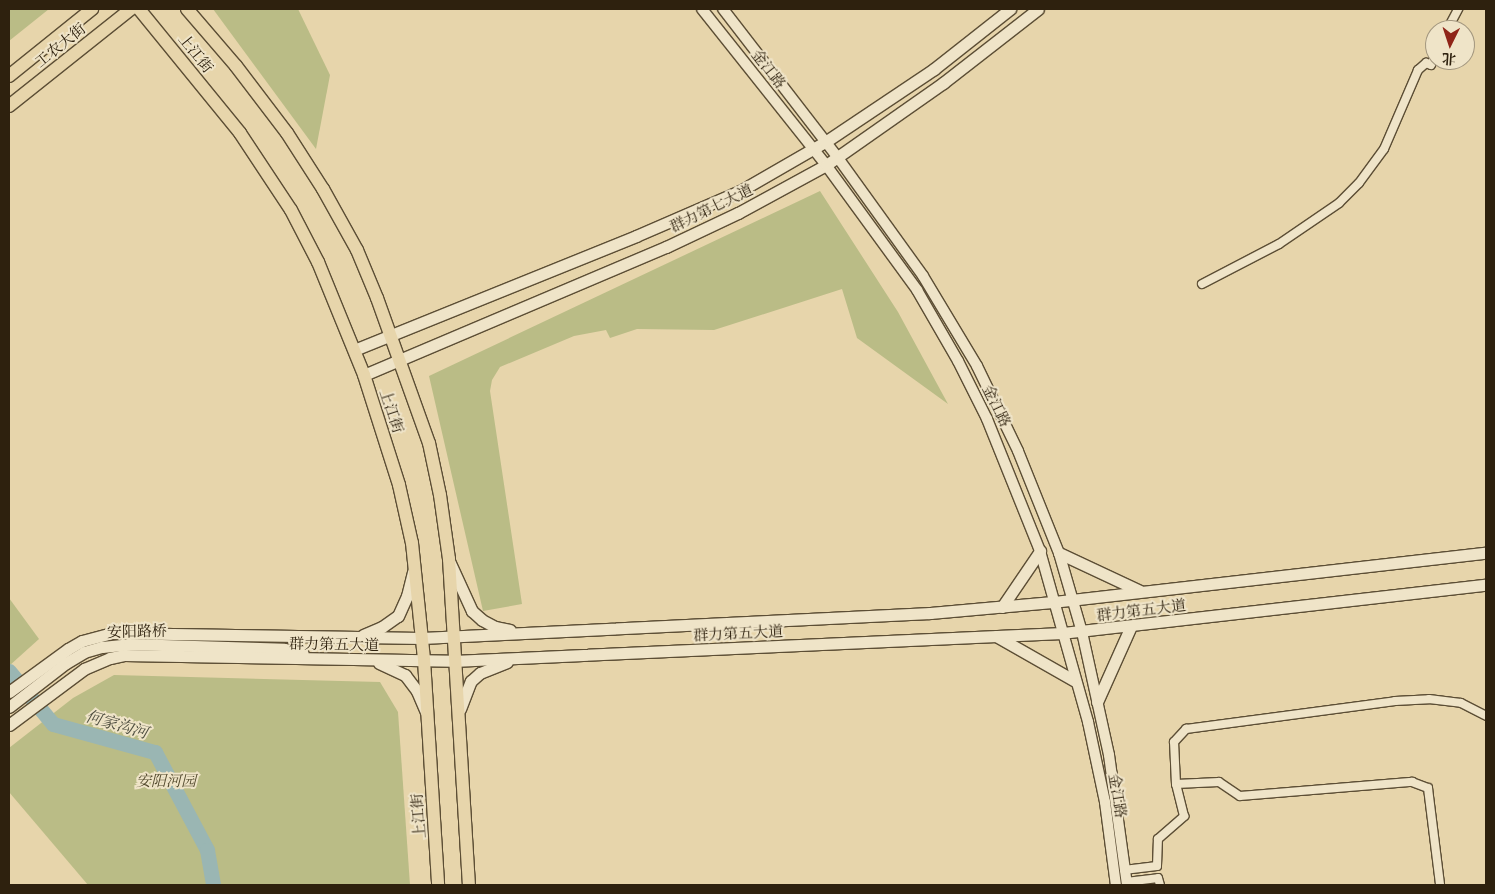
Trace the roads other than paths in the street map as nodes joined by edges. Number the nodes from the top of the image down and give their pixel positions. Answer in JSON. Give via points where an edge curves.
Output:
{"nodes":[{"id":1,"x":92,"y":9,"type":"edge"},
{"id":2,"x":131,"y":9,"type":"edge"},
{"id":3,"x":139,"y":9,"type":"edge"},
{"id":4,"x":188,"y":9,"type":"edge"},
{"id":5,"x":702,"y":9,"type":"edge"},
{"id":6,"x":723,"y":9,"type":"edge"},
{"id":7,"x":1010,"y":9,"type":"edge"},
{"id":8,"x":1038,"y":9,"type":"edge"},
{"id":9,"x":1425,"y":64,"type":"edge"},
{"id":10,"x":9,"y":76,"type":"edge"},
{"id":11,"x":9,"y":106,"type":"edge"},
{"id":12,"x":825,"y":142,"type":"junction"},
{"id":13,"x":813,"y":149,"type":"junction"},
{"id":14,"x":838,"y":158,"type":"junction"},
{"id":15,"x":826,"y":165,"type":"junction"},
{"id":16,"x":1202,"y":284,"type":"dead end"},
{"id":17,"x":391,"y":336,"type":"junction"},
{"id":18,"x":354,"y":350,"type":"junction"},
{"id":19,"x":400,"y":360,"type":"junction"},
{"id":20,"x":364,"y":375,"type":"junction"},
{"id":21,"x":1040,"y":551,"type":"junction"},
{"id":22,"x":1059,"y":553,"type":"junction"},
{"id":23,"x":1486,"y":553,"type":"edge"},
{"id":24,"x":448,"y":559,"type":"junction"},
{"id":25,"x":414,"y":568,"type":"junction"},
{"id":26,"x":1486,"y":585,"type":"edge"},
{"id":27,"x":1142,"y":592,"type":"junction"},
{"id":28,"x":1073,"y":600,"type":"junction"},
{"id":29,"x":1053,"y":602,"type":"junction"},
{"id":30,"x":1002,"y":607,"type":"junction"},
{"id":31,"x":1131,"y":626,"type":"junction"},
{"id":32,"x":1082,"y":632,"type":"junction"},
{"id":33,"x":1062,"y":633,"type":"junction"},
{"id":34,"x":524,"y":634,"type":"junction"},
{"id":35,"x":996,"y":636,"type":"junction"},
{"id":36,"x":359,"y":637,"type":"junction"},
{"id":37,"x":453,"y":637,"type":"junction"},
{"id":38,"x":422,"y":638,"type":"junction"},
{"id":39,"x":520,"y":658,"type":"junction"},
{"id":40,"x":336,"y":659,"type":"junction"},
{"id":41,"x":370,"y":660,"type":"junction"},
{"id":42,"x":424,"y":660,"type":"junction"},
{"id":43,"x":453,"y":661,"type":"junction"},
{"id":44,"x":1075,"y":681,"type":"junction"},
{"id":45,"x":9,"y":692,"type":"edge"},
{"id":46,"x":1097,"y":702,"type":"junction"},
{"id":47,"x":9,"y":707,"type":"edge"},
{"id":48,"x":1486,"y":716,"type":"edge"},
{"id":49,"x":428,"y":717,"type":"junction"},
{"id":50,"x":457,"y":718,"type":"junction"},
{"id":51,"x":9,"y":725,"type":"edge"},
{"id":52,"x":1176,"y":784,"type":"junction"},
{"id":53,"x":1124,"y":870,"type":"junction"},
{"id":54,"x":1127,"y":884,"type":"edge"},
{"id":55,"x":438,"y":885,"type":"edge"},
{"id":56,"x":469,"y":885,"type":"edge"},
{"id":57,"x":1116,"y":885,"type":"edge"},
{"id":58,"x":1160,"y":885,"type":"edge"},
{"id":59,"x":1440,"y":885,"type":"edge"}],
"edges":[{"from":1,"to":10,"type":"main road","name":"工农大街"},
{"from":2,"to":11,"type":"main road","name":"工农大街"},
{"from":3,"to":18,"type":"main road","name":"上江街","via":[[240,133],[291,210],[318,262]]},
{"from":4,"to":17,"type":"main road","name":"上江街","via":[[287,133],[323,188],[357,250]]},
{"from":5,"to":13,"type":"street","name":"金江路"},
{"from":6,"to":12,"type":"street","name":"金江路"},
{"from":7,"to":12,"type":"main road","name":"群力第七大道","via":[[934,69]]},
{"from":8,"to":14,"type":"main road","name":"群力第七大道","via":[[943,83]]},
{"from":9,"to":16,"type":"street","via":[[1418,70],[1384,149],[1339,203],[1279,244]]},
{"from":12,"to":13,"type":"main road","name":"群力第七大道"},
{"from":12,"to":14,"type":"street","name":"金江路"},
{"from":13,"to":15,"type":"street","name":"金江路"},
{"from":13,"to":17,"type":"main road","name":"群力第七大道","via":[[740,191]]},
{"from":14,"to":15,"type":"main road","name":"群力第七大道"},
{"from":14,"to":22,"type":"street","name":"金江路","via":[[923,276],[977,366],[1018,451]]},
{"from":15,"to":19,"type":"main road","name":"群力第七大道","via":[[738,213],[666,247]]},
{"from":15,"to":21,"type":"street","name":"金江路","via":[[917,290],[958,361],[994,434]]},
{"from":17,"to":18,"type":"main road","name":"群力第七大道"},
{"from":17,"to":19,"type":"main road","name":"上江街"},
{"from":18,"to":20,"type":"main road","name":"上江街"},
{"from":19,"to":20,"type":"main road","name":"群力第七大道"},
{"from":19,"to":24,"type":"main road","name":"上江街","via":[[429,443]]},
{"from":20,"to":25,"type":"main road","name":"上江街","via":[[399,485]]},
{"from":21,"to":29,"type":"street","name":"金江路"},
{"from":21,"to":30,"type":"main road"},
{"from":22,"to":27,"type":"main road"},
{"from":22,"to":28,"type":"street","name":"金江路"},
{"from":23,"to":27,"type":"main road","name":"群力第五大道"},
{"from":24,"to":34,"type":"main road","via":[[472,611],[495,627]]},
{"from":24,"to":37,"type":"main road","name":"上江街"},
{"from":25,"to":36,"type":"main road","via":[[398,616]]},
{"from":25,"to":38,"type":"main road","name":"上江街"},
{"from":26,"to":31,"type":"main road","name":"群力第五大道"},
{"from":27,"to":28,"type":"main road","name":"群力第五大道"},
{"from":28,"to":29,"type":"main road","name":"群力第五大道"},
{"from":28,"to":32,"type":"street","name":"金江路"},
{"from":29,"to":30,"type":"main road","name":"群力第五大道"},
{"from":29,"to":33,"type":"street","name":"金江路"},
{"from":30,"to":34,"type":"main road","name":"群力第五大道"},
{"from":31,"to":32,"type":"main road","name":"群力第五大道"},
{"from":31,"to":46,"type":"main road"},
{"from":32,"to":33,"type":"main road","name":"群力第五大道"},
{"from":32,"to":46,"type":"street","name":"金江路"},
{"from":33,"to":35,"type":"main road","name":"群力第五大道"},
{"from":33,"to":44,"type":"street","name":"金江路"},
{"from":34,"to":37,"type":"main road","name":"群力第五大道"},
{"from":35,"to":39,"type":"main road","name":"群力第五大道"},
{"from":35,"to":44,"type":"main road"},
{"from":36,"to":38,"type":"main road","name":"群力第五大道"},
{"from":36,"to":45,"type":"main road","name":"群力第五大道","via":[[111,633],[82,641]]},
{"from":37,"to":38,"type":"main road","name":"群力第五大道"},
{"from":37,"to":43,"type":"main road","name":"上江街"},
{"from":38,"to":42,"type":"main road","name":"上江街"},
{"from":39,"to":43,"type":"main road","name":"群力第五大道"},
{"from":39,"to":50,"type":"main road","via":[[492,667],[471,681]]},
{"from":40,"to":41,"type":"main road","name":"群力第五大道"},
{"from":40,"to":47,"type":"main road","name":"安阳路桥","via":[[284,649],[129,644],[102,647],[84,652],[66,663]]},
{"from":40,"to":51,"type":"main road","name":"群力第五大道","via":[[124,656],[96,663]]},
{"from":41,"to":42,"type":"main road","name":"群力第五大道"},
{"from":41,"to":49,"type":"main road","via":[[404,675],[417,691]]},
{"from":42,"to":43,"type":"main road","name":"群力第五大道"},
{"from":42,"to":49,"type":"main road","name":"上江街"},
{"from":43,"to":50,"type":"main road","name":"上江街"},
{"from":44,"to":57,"type":"street","name":"金江路","via":[[1096,754]]},
{"from":46,"to":53,"type":"street","name":"金江路","via":[[1109,755]]},
{"from":48,"to":52,"type":"street","via":[[1462,703],[1429,699],[1186,729],[1174,742]]},
{"from":49,"to":55,"type":"main road","name":"上江街"},
{"from":50,"to":56,"type":"main road","name":"上江街"},
{"from":52,"to":53,"type":"street","via":[[1184,816],[1158,839],[1157,866]]},
{"from":52,"to":59,"type":"street","via":[[1219,782],[1240,796],[1412,782],[1428,788]]},
{"from":53,"to":54,"type":"street","name":"金江路"},
{"from":54,"to":58,"type":"street","via":[[1158,878]]}]}
